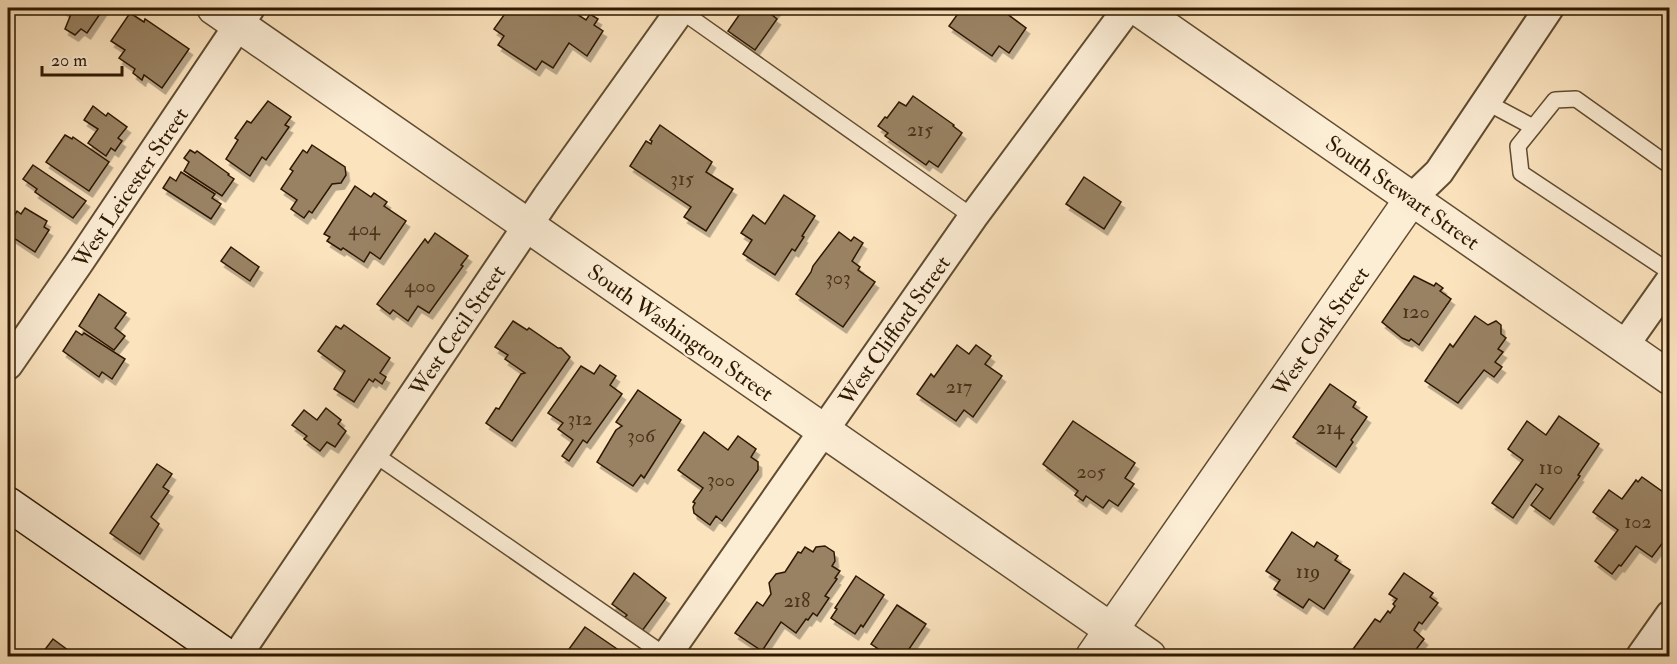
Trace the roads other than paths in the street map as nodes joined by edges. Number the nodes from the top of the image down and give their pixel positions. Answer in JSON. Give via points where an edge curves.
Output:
{"nodes":[{"id":1,"x":1128,"y":8,"type":"edge"},
{"id":2,"x":1137,"y":8,"type":"edge"},
{"id":3,"x":1549,"y":8,"type":"edge"},
{"id":4,"x":681,"y":9,"type":"edge"},
{"id":5,"x":234,"y":13,"type":"edge"},
{"id":6,"x":1486,"y":102,"type":"junction"},
{"id":7,"x":1533,"y":127,"type":"junction"},
{"id":8,"x":1670,"y":166,"type":"edge"},
{"id":9,"x":1412,"y":198,"type":"junction"},
{"id":10,"x":973,"y":217,"type":"junction"},
{"id":11,"x":528,"y":226,"type":"junction"},
{"id":12,"x":1670,"y":272,"type":"edge"},
{"id":13,"x":1670,"y":281,"type":"edge"},
{"id":14,"x":1624,"y":346,"type":"junction"},
{"id":15,"x":8,"y":364,"type":"edge"},
{"id":16,"x":1670,"y":378,"type":"edge"},
{"id":17,"x":824,"y":431,"type":"junction"},
{"id":18,"x":374,"y":454,"type":"junction"},
{"id":19,"x":8,"y":504,"type":"edge"},
{"id":20,"x":1670,"y":615,"type":"edge"},
{"id":21,"x":1102,"y":644,"type":"edge"},
{"id":22,"x":666,"y":656,"type":"edge"},
{"id":23,"x":227,"y":657,"type":"edge"},
{"id":24,"x":237,"y":657,"type":"edge"},
{"id":25,"x":1149,"y":657,"type":"edge"},
{"id":26,"x":1641,"y":657,"type":"edge"}],
"edges":[{"from":1,"to":10,"type":"street","name":"West Clifford Street"},
{"from":2,"to":9,"type":"street","name":"South Stewart Street"},
{"from":3,"to":6,"type":"street","name":"West Cork Street"},
{"from":4,"to":10,"type":"lane"},
{"from":4,"to":11,"type":"street","name":"West Cecil Street"},
{"from":5,"to":11,"type":"street","name":"South Washington Street"},
{"from":5,"to":15,"type":"street","name":"West Leicester Street","via":[[78,264]]},
{"from":6,"to":7,"type":"lane"},
{"from":6,"to":9,"type":"street","name":"West Cork Street","via":[[1439,172]]},
{"from":7,"to":8,"type":"lane","via":[[1555,100],[1576,99]]},
{"from":7,"to":12,"type":"lane","via":[[1518,146],[1521,173]]},
{"from":9,"to":14,"type":"street","name":"South Stewart Street"},
{"from":9,"to":21,"type":"street","name":"West Cork Street"},
{"from":10,"to":17,"type":"street","name":"West Clifford Street"},
{"from":11,"to":17,"type":"street","name":"South Washington Street"},
{"from":11,"to":18,"type":"street","name":"West Cecil Street"},
{"from":13,"to":14,"type":"street"},
{"from":14,"to":16,"type":"street","name":"South Stewart Street"},
{"from":17,"to":21,"type":"street","name":"South Washington Street"},
{"from":17,"to":22,"type":"street","name":"West Clifford Street"},
{"from":18,"to":22,"type":"lane"},
{"from":18,"to":24,"type":"street","name":"West Cecil Street"},
{"from":19,"to":23,"type":"street"},
{"from":20,"to":26,"type":"street"},
{"from":21,"to":25,"type":"street","name":"South Washington Street"}]}
